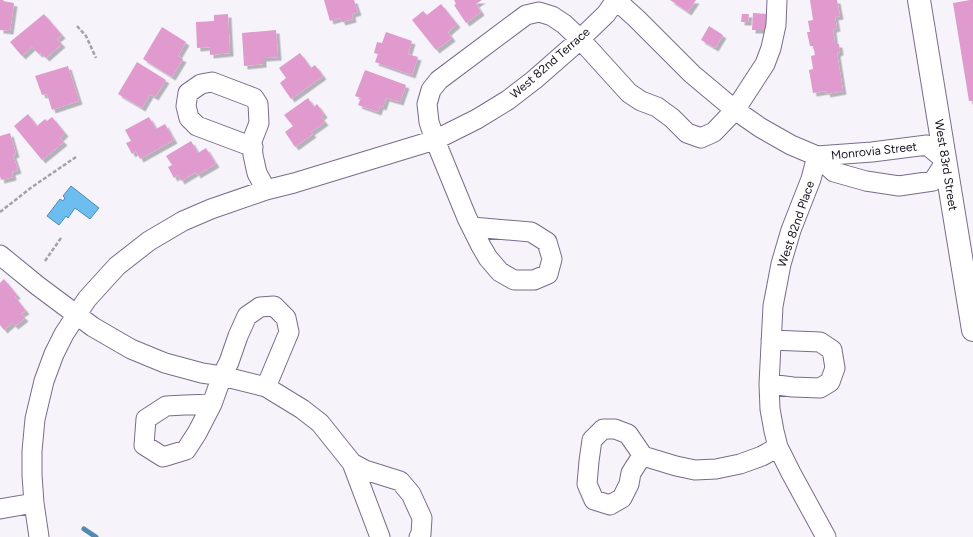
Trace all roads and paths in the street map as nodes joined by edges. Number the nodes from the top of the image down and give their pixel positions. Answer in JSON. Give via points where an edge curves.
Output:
{"nodes":[{"id":1,"x":616,"y":0,"type":"edge"},
{"id":2,"x":777,"y":0,"type":"edge"},
{"id":3,"x":920,"y":0,"type":"edge"},
{"id":4,"x":77,"y":26,"type":"dead end"},
{"id":5,"x":580,"y":40,"type":"junction"},
{"id":6,"x":96,"y":58,"type":"dead end"},
{"id":7,"x":735,"y":110,"type":"junction"},
{"id":8,"x":435,"y":140,"type":"junction"},
{"id":9,"x":253,"y":147,"type":"dead end"},
{"id":10,"x":817,"y":156,"type":"junction"},
{"id":11,"x":76,"y":157,"type":"dead end"},
{"id":12,"x":946,"y":161,"type":"junction"},
{"id":13,"x":266,"y":190,"type":"junction"},
{"id":14,"x":0,"y":212,"type":"edge"},
{"id":15,"x":472,"y":227,"type":"dead end"},
{"id":16,"x":61,"y":238,"type":"dead end"},
{"id":17,"x":0,"y":255,"type":"edge"},
{"id":18,"x":45,"y":261,"type":"dead end"},
{"id":19,"x":77,"y":314,"type":"junction"},
{"id":20,"x":973,"y":330,"type":"edge"},
{"id":21,"x":771,"y":340,"type":"junction"},
{"id":22,"x":222,"y":376,"type":"junction"},
{"id":23,"x":769,"y":384,"type":"junction"},
{"id":24,"x":266,"y":387,"type":"junction"},
{"id":25,"x":212,"y":404,"type":"dead end"},
{"id":26,"x":778,"y":447,"type":"junction"},
{"id":27,"x":643,"y":456,"type":"dead end"},
{"id":28,"x":352,"y":463,"type":"junction"},
{"id":29,"x":34,"y":503,"type":"junction"},
{"id":30,"x":0,"y":509,"type":"edge"},
{"id":31,"x":39,"y":537,"type":"edge"},
{"id":32,"x":380,"y":537,"type":"edge"},
{"id":33,"x":419,"y":537,"type":"edge"},
{"id":34,"x":826,"y":537,"type":"edge"}],
"edges":[{"from":1,"to":5,"type":"street","name":"West 82nd Terrace"},
{"from":1,"to":7,"type":"street","name":"Monrovia Street","via":[[692,74]]},
{"from":2,"to":7,"type":"street","via":[[776,24],[765,64]]},
{"from":3,"to":12,"type":"street","name":"West 83rd Street"},
{"from":4,"to":6,"type":"path","via":[[86,36]]},
{"from":5,"to":7,"type":"street","via":[[629,93],[658,107],[688,133],[701,138],[714,132]]},
{"from":5,"to":8,"type":"street","name":"West 82nd Terrace","via":[[508,100]]},
{"from":5,"to":8,"type":"street","via":[[552,16],[539,12],[526,15],[439,80],[431,90],[427,104]]},
{"from":7,"to":10,"type":"street","name":"Monrovia Street","via":[[791,145]]},
{"from":8,"to":13,"type":"street","name":"West 82nd Terrace"},
{"from":8,"to":15,"type":"street"},
{"from":9,"to":13,"type":"street","via":[[257,173]]},
{"from":10,"to":12,"type":"street","name":"Monrovia Street","via":[[927,145]]},
{"from":10,"to":12,"type":"street","name":"Monrovia Street","via":[[834,172],[866,181],[899,186],[933,181]]},
{"from":10,"to":21,"type":"street","name":"West 82nd Place","via":[[781,264],[773,306]]},
{"from":11,"to":14,"type":"path"},
{"from":12,"to":20,"type":"street","name":"West 83rd Street"},
{"from":13,"to":19,"type":"street","name":"West 82nd Terrace","via":[[211,209],[149,241],[117,266]]},
{"from":16,"to":18,"type":"path"},
{"from":17,"to":19,"type":"street"},
{"from":19,"to":22,"type":"street","via":[[93,327],[131,349],[165,363]]},
{"from":19,"to":29,"type":"street","name":"West 82nd Terrace","via":[[54,354],[44,381],[35,419],[32,451]]},
{"from":21,"to":23,"type":"street","name":"West 82nd Place"},
{"from":21,"to":23,"type":"street","via":[[820,342],[832,350],[835,368],[830,382],[820,388]]},
{"from":22,"to":24,"type":"street"},
{"from":22,"to":24,"type":"street","via":[[247,316],[260,307],[274,306],[286,318],[289,332]]},
{"from":22,"to":25,"type":"street"},
{"from":23,"to":26,"type":"street","name":"West 82nd Place","via":[[770,409]]},
{"from":24,"to":28,"type":"street","via":[[320,423]]},
{"from":26,"to":27,"type":"street","via":[[740,464],[716,469],[695,470]]},
{"from":26,"to":34,"type":"street","name":"West 82nd Place"},
{"from":28,"to":32,"type":"street"},
{"from":28,"to":33,"type":"street","via":[[400,481],[411,494],[422,518]]},
{"from":29,"to":30,"type":"street"},
{"from":29,"to":31,"type":"street","name":"West 82nd Terrace"}]}
